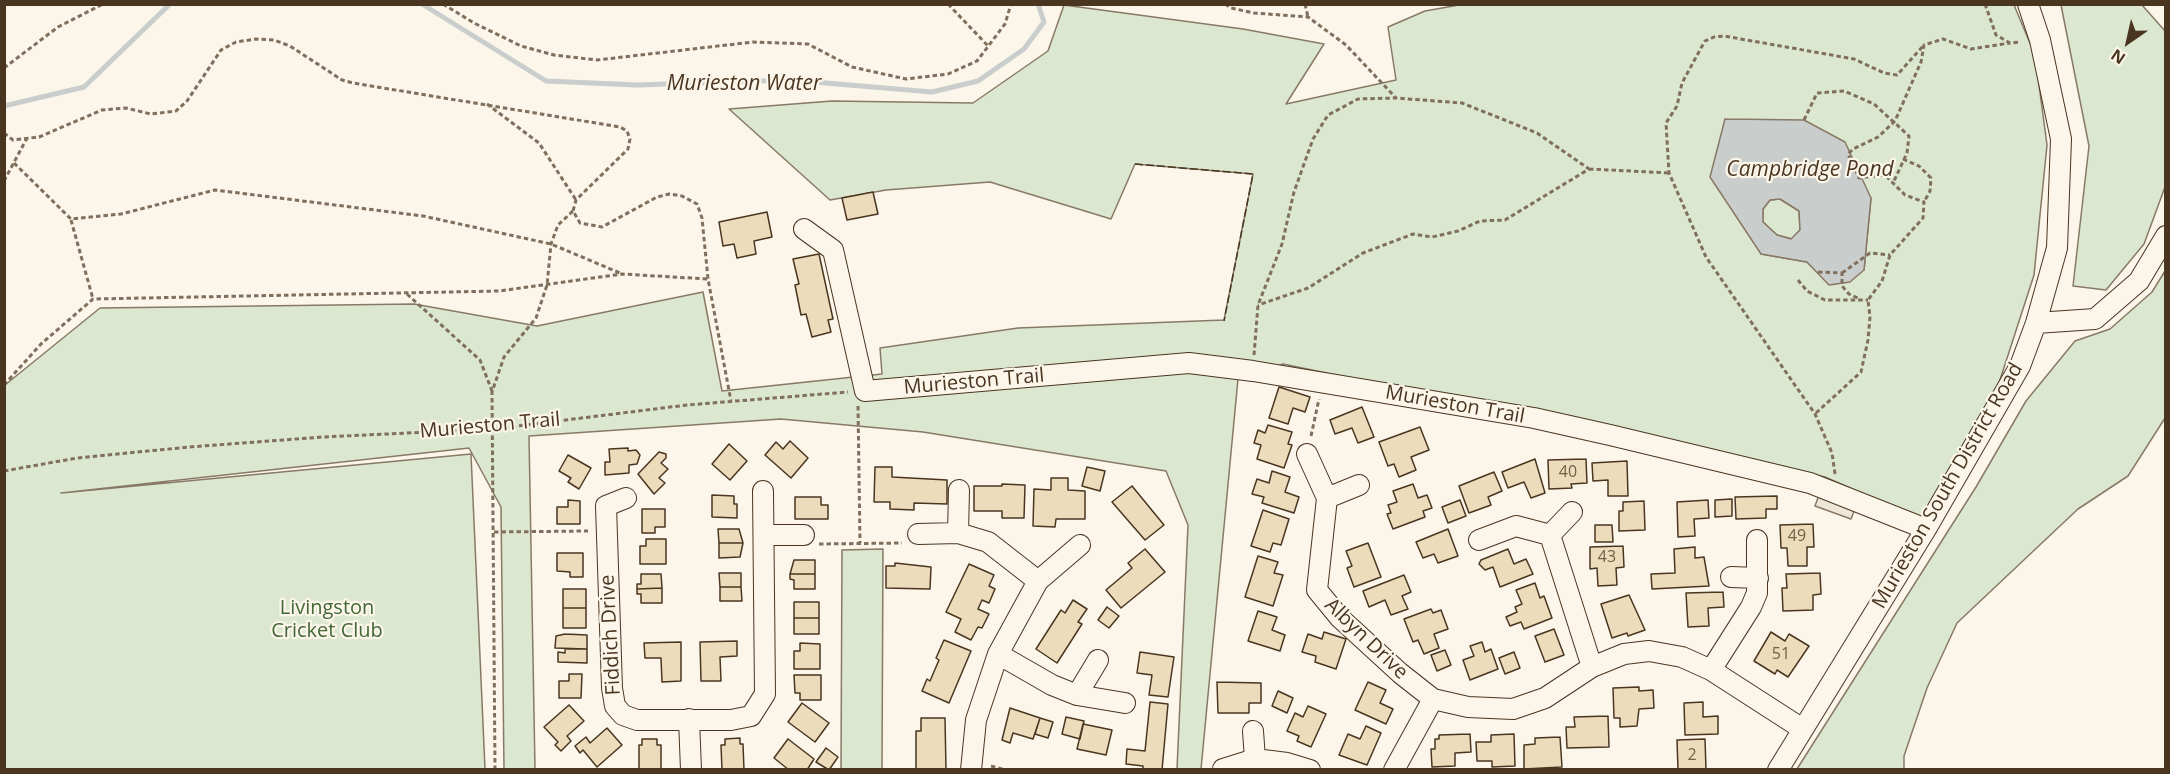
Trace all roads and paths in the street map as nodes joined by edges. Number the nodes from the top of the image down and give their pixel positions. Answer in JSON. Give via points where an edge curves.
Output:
{"nodes":[{"id":1,"x":103,"y":4,"type":"edge"},
{"id":2,"x":443,"y":4,"type":"edge"},
{"id":3,"x":948,"y":4,"type":"edge"},
{"id":4,"x":1011,"y":4,"type":"edge"},
{"id":5,"x":1226,"y":4,"type":"edge"},
{"id":6,"x":1305,"y":4,"type":"edge"},
{"id":7,"x":1985,"y":4,"type":"edge"},
{"id":8,"x":2028,"y":4,"type":"edge"},
{"id":9,"x":1308,"y":17,"type":"junction"},
{"id":10,"x":2040,"y":40,"type":"junction"},
{"id":11,"x":2010,"y":43,"type":"junction"},
{"id":12,"x":1924,"y":45,"type":"junction"},
{"id":13,"x":989,"y":47,"type":"junction"},
{"id":14,"x":4,"y":68,"type":"edge"},
{"id":15,"x":1396,"y":98,"type":"junction"},
{"id":16,"x":485,"y":103,"type":"junction"},
{"id":17,"x":1804,"y":120,"type":"dead end"},
{"id":18,"x":1894,"y":121,"type":"junction"},
{"id":19,"x":4,"y":133,"type":"edge"},
{"id":20,"x":27,"y":138,"type":"junction"},
{"id":21,"x":1903,"y":159,"type":"junction"},
{"id":22,"x":14,"y":163,"type":"junction"},
{"id":23,"x":1589,"y":169,"type":"junction"},
{"id":24,"x":1669,"y":173,"type":"junction"},
{"id":25,"x":4,"y":180,"type":"edge"},
{"id":26,"x":1894,"y":181,"type":"junction"},
{"id":27,"x":576,"y":200,"type":"junction"},
{"id":28,"x":1924,"y":202,"type":"junction"},
{"id":29,"x":573,"y":211,"type":"junction"},
{"id":30,"x":71,"y":219,"type":"junction"},
{"id":31,"x":804,"y":229,"type":"dead end"},
{"id":32,"x":2166,"y":236,"type":"edge"},
{"id":33,"x":551,"y":244,"type":"junction"},
{"id":34,"x":1890,"y":255,"type":"junction"},
{"id":35,"x":1818,"y":272,"type":"dead end"},
{"id":36,"x":1842,"y":273,"type":"junction"},
{"id":37,"x":622,"y":274,"type":"junction"},
{"id":38,"x":708,"y":279,"type":"junction"},
{"id":39,"x":1798,"y":279,"type":"dead end"},
{"id":40,"x":547,"y":285,"type":"junction"},
{"id":41,"x":406,"y":293,"type":"junction"},
{"id":42,"x":93,"y":299,"type":"junction"},
{"id":43,"x":1868,"y":300,"type":"junction"},
{"id":44,"x":1258,"y":305,"type":"junction"},
{"id":45,"x":2036,"y":323,"type":"junction"},
{"id":46,"x":1253,"y":371,"type":"junction"},
{"id":47,"x":1323,"y":382,"type":"junction"},
{"id":48,"x":4,"y":385,"type":"edge"},
{"id":49,"x":492,"y":392,"type":"junction"},
{"id":50,"x":861,"y":392,"type":"junction"},
{"id":51,"x":731,"y":401,"type":"junction"},
{"id":52,"x":1815,"y":414,"type":"junction"},
{"id":53,"x":493,"y":429,"type":"junction"},
{"id":54,"x":1307,"y":454,"type":"joint"},
{"id":55,"x":4,"y":471,"type":"edge"},
{"id":56,"x":1359,"y":485,"type":"dead end"},
{"id":57,"x":958,"y":490,"type":"dead end"},
{"id":58,"x":763,"y":491,"type":"dead end"},
{"id":59,"x":1838,"y":493,"type":"junction"},
{"id":60,"x":626,"y":498,"type":"dead end"},
{"id":61,"x":1327,"y":498,"type":"junction"},
{"id":62,"x":1572,"y":512,"type":"dead end"},
{"id":63,"x":1926,"y":529,"type":"junction"},
{"id":64,"x":606,"y":530,"type":"junction"},
{"id":65,"x":494,"y":532,"type":"junction"},
{"id":66,"x":958,"y":533,"type":"junction"},
{"id":67,"x":918,"y":534,"type":"joint"},
{"id":68,"x":765,"y":535,"type":"junction"},
{"id":69,"x":804,"y":535,"type":"joint"},
{"id":70,"x":1550,"y":536,"type":"junction"},
{"id":71,"x":1479,"y":540,"type":"dead end"},
{"id":72,"x":1757,"y":540,"type":"dead end"},
{"id":73,"x":860,"y":543,"type":"junction"},
{"id":74,"x":1080,"y":545,"type":"dead end"},
{"id":75,"x":1731,"y":577,"type":"dead end"},
{"id":76,"x":1758,"y":578,"type":"junction"},
{"id":77,"x":1038,"y":580,"type":"junction"},
{"id":78,"x":998,"y":654,"type":"junction"},
{"id":79,"x":1098,"y":660,"type":"dead end"},
{"id":80,"x":1592,"y":667,"type":"junction"},
{"id":81,"x":1712,"y":670,"type":"junction"},
{"id":82,"x":1077,"y":695,"type":"junction"},
{"id":83,"x":1433,"y":699,"type":"junction"},
{"id":84,"x":1125,"y":703,"type":"dead end"},
{"id":85,"x":689,"y":719,"type":"junction"},
{"id":86,"x":1801,"y":728,"type":"junction"},
{"id":87,"x":1253,"y":731,"type":"dead end"},
{"id":88,"x":1255,"y":759,"type":"junction"},
{"id":89,"x":1223,"y":769,"type":"edge"},
{"id":90,"x":495,"y":770,"type":"edge"},
{"id":91,"x":691,"y":770,"type":"edge"},
{"id":92,"x":971,"y":770,"type":"edge"},
{"id":93,"x":1310,"y":770,"type":"edge"},
{"id":94,"x":1394,"y":770,"type":"edge"},
{"id":95,"x":1778,"y":770,"type":"edge"}],
"edges":[{"from":1,"to":14,"type":"path","via":[[58,27]]},
{"from":2,"to":13,"type":"path","via":[[521,46],[597,60],[753,42],[808,44],[852,67],[906,79],[948,74],[977,61]]},
{"from":3,"to":13,"type":"path"},
{"from":4,"to":13,"type":"path","via":[[1005,24]]},
{"from":5,"to":9,"type":"path","via":[[1254,13]]},
{"from":6,"to":9,"type":"path"},
{"from":7,"to":11,"type":"path","via":[[1996,35]]},
{"from":8,"to":10,"type":"street","name":"Murieston South District Road"},
{"from":9,"to":15,"type":"path","via":[[1346,45]]},
{"from":10,"to":11,"type":"path"},
{"from":10,"to":45,"type":"street","name":"Murieston South District Road","via":[[2061,139],[2056,248]]},
{"from":11,"to":12,"type":"path","via":[[1971,49],[1943,39]]},
{"from":12,"to":18,"type":"path","via":[[1921,62]]},
{"from":12,"to":24,"type":"path","via":[[1897,75],[1854,59],[1724,36],[1705,41],[1666,123]]},
{"from":15,"to":23,"type":"path","via":[[1462,103],[1537,133]]},
{"from":15,"to":44,"type":"path","via":[[1358,99],[1328,115],[1313,139],[1294,192],[1282,244]]},
{"from":16,"to":20,"type":"path","via":[[342,80],[290,46],[256,39],[236,42],[221,50],[176,111],[151,114],[126,108],[102,110],[39,137]]},
{"from":16,"to":27,"type":"path","via":[[540,143]]},
{"from":16,"to":27,"type":"path","via":[[627,131],[628,149]]},
{"from":17,"to":18,"type":"path","via":[[1817,93],[1844,91],[1874,104]]},
{"from":18,"to":21,"type":"path","via":[[1909,136]]},
{"from":18,"to":26,"type":"path","via":[[1878,137],[1848,154],[1859,177],[1885,175]]},
{"from":19,"to":20,"type":"path","via":[[13,140]]},
{"from":20,"to":22,"type":"path"},
{"from":21,"to":26,"type":"path"},
{"from":21,"to":28,"type":"path","via":[[1919,166],[1931,178]]},
{"from":22,"to":25,"type":"path"},
{"from":22,"to":30,"type":"path"},
{"from":23,"to":24,"type":"path"},
{"from":23,"to":44,"type":"path","via":[[1505,220],[1480,221],[1432,237],[1413,234],[1363,253],[1308,288]]},
{"from":24,"to":52,"type":"path","via":[[1706,257]]},
{"from":26,"to":28,"type":"path","via":[[1905,195]]},
{"from":27,"to":29,"type":"path"},
{"from":28,"to":34,"type":"path","via":[[1923,218]]},
{"from":29,"to":33,"type":"path","via":[[558,225]]},
{"from":29,"to":38,"type":"path","via":[[580,223],[602,227],[657,197],[682,196],[696,204],[702,218]]},
{"from":30,"to":33,"type":"path","via":[[121,214],[215,190],[423,216]]},
{"from":30,"to":42,"type":"path"},
{"from":31,"to":50,"type":"street","via":[[833,250]]},
{"from":32,"to":45,"type":"street","via":[[2139,281],[2095,319]]},
{"from":33,"to":37,"type":"path"},
{"from":33,"to":40,"type":"path"},
{"from":34,"to":36,"type":"path","via":[[1870,253]]},
{"from":34,"to":43,"type":"path","via":[[1882,281]]},
{"from":35,"to":36,"type":"path"},
{"from":36,"to":43,"type":"path","via":[[1842,286],[1849,294]]},
{"from":37,"to":38,"type":"path"},
{"from":37,"to":40,"type":"path"},
{"from":38,"to":51,"type":"path"},
{"from":39,"to":43,"type":"path","via":[[1807,291],[1825,300]]},
{"from":40,"to":41,"type":"path","via":[[499,291]]},
{"from":40,"to":49,"type":"path","via":[[536,318],[504,357]]},
{"from":41,"to":42,"type":"path"},
{"from":41,"to":49,"type":"path","via":[[480,360]]},
{"from":42,"to":48,"type":"path","via":[[41,344]]},
{"from":43,"to":52,"type":"path","via":[[1868,340],[1861,372]]},
{"from":44,"to":46,"type":"path"},
{"from":45,"to":63,"type":"street","name":"Murieston South District Road","via":[[2020,366]]},
{"from":46,"to":47,"type":"street","name":"Murieston Trail"},
{"from":46,"to":50,"type":"street","name":"Murieston Trail","via":[[1189,363]]},
{"from":47,"to":54,"type":"path"},
{"from":47,"to":59,"type":"street","name":"Murieston Trail","via":[[1545,420],[1792,478]]},
{"from":49,"to":53,"type":"path"},
{"from":50,"to":51,"type":"path","name":"Murieston Trail"},
{"from":50,"to":73,"type":"path"},
{"from":51,"to":53,"type":"path","name":"Murieston Trail"},
{"from":52,"to":59,"type":"path","via":[[1832,453]]},
{"from":53,"to":55,"type":"path","name":"Murieston Trail","via":[[189,447],[77,458]]},
{"from":53,"to":65,"type":"path"},
{"from":54,"to":61,"type":"street"},
{"from":56,"to":61,"type":"street"},
{"from":57,"to":66,"type":"street"},
{"from":58,"to":68,"type":"street","name":"Fiddich Drive"},
{"from":59,"to":63,"type":"street","name":"Murieston Trail"},
{"from":60,"to":64,"type":"street","name":"Fiddich Drive","via":[[606,506]]},
{"from":61,"to":83,"type":"street","name":"Albyn Drive","via":[[1317,590],[1340,618]]},
{"from":62,"to":70,"type":"street"},
{"from":63,"to":86,"type":"street","name":"Murieston South District Road"},
{"from":64,"to":65,"type":"path"},
{"from":64,"to":85,"type":"street","name":"Fiddich Drive","via":[[615,706],[623,715],[637,720]]},
{"from":65,"to":90,"type":"path"},
{"from":66,"to":67,"type":"street"},
{"from":66,"to":77,"type":"street","via":[[988,542]]},
{"from":67,"to":73,"type":"path","via":[[908,543]]},
{"from":68,"to":69,"type":"street"},
{"from":68,"to":85,"type":"street","name":"Fiddich Drive","via":[[765,694],[751,716],[731,720]]},
{"from":69,"to":73,"type":"path","via":[[809,544]]},
{"from":70,"to":71,"type":"street","via":[[1516,526]]},
{"from":70,"to":80,"type":"street"},
{"from":72,"to":76,"type":"street"},
{"from":74,"to":77,"type":"street"},
{"from":75,"to":76,"type":"street"},
{"from":76,"to":81,"type":"street","via":[[1751,607]]},
{"from":77,"to":78,"type":"street"},
{"from":78,"to":82,"type":"street"},
{"from":78,"to":92,"type":"street","via":[[976,720]]},
{"from":79,"to":82,"type":"street"},
{"from":80,"to":81,"type":"street","name":"Albyn Drive","via":[[1623,654],[1649,651],[1682,657]]},
{"from":80,"to":83,"type":"street","name":"Albyn Drive","via":[[1545,698],[1513,709],[1468,707]]},
{"from":81,"to":86,"type":"street","name":"Albyn Drive"},
{"from":82,"to":84,"type":"street"},
{"from":83,"to":94,"type":"street"},
{"from":85,"to":91,"type":"street"},
{"from":86,"to":95,"type":"street","name":"Murieston South District Road"},
{"from":87,"to":88,"type":"street"},
{"from":88,"to":89,"type":"street"},
{"from":88,"to":93,"type":"street"}]}
